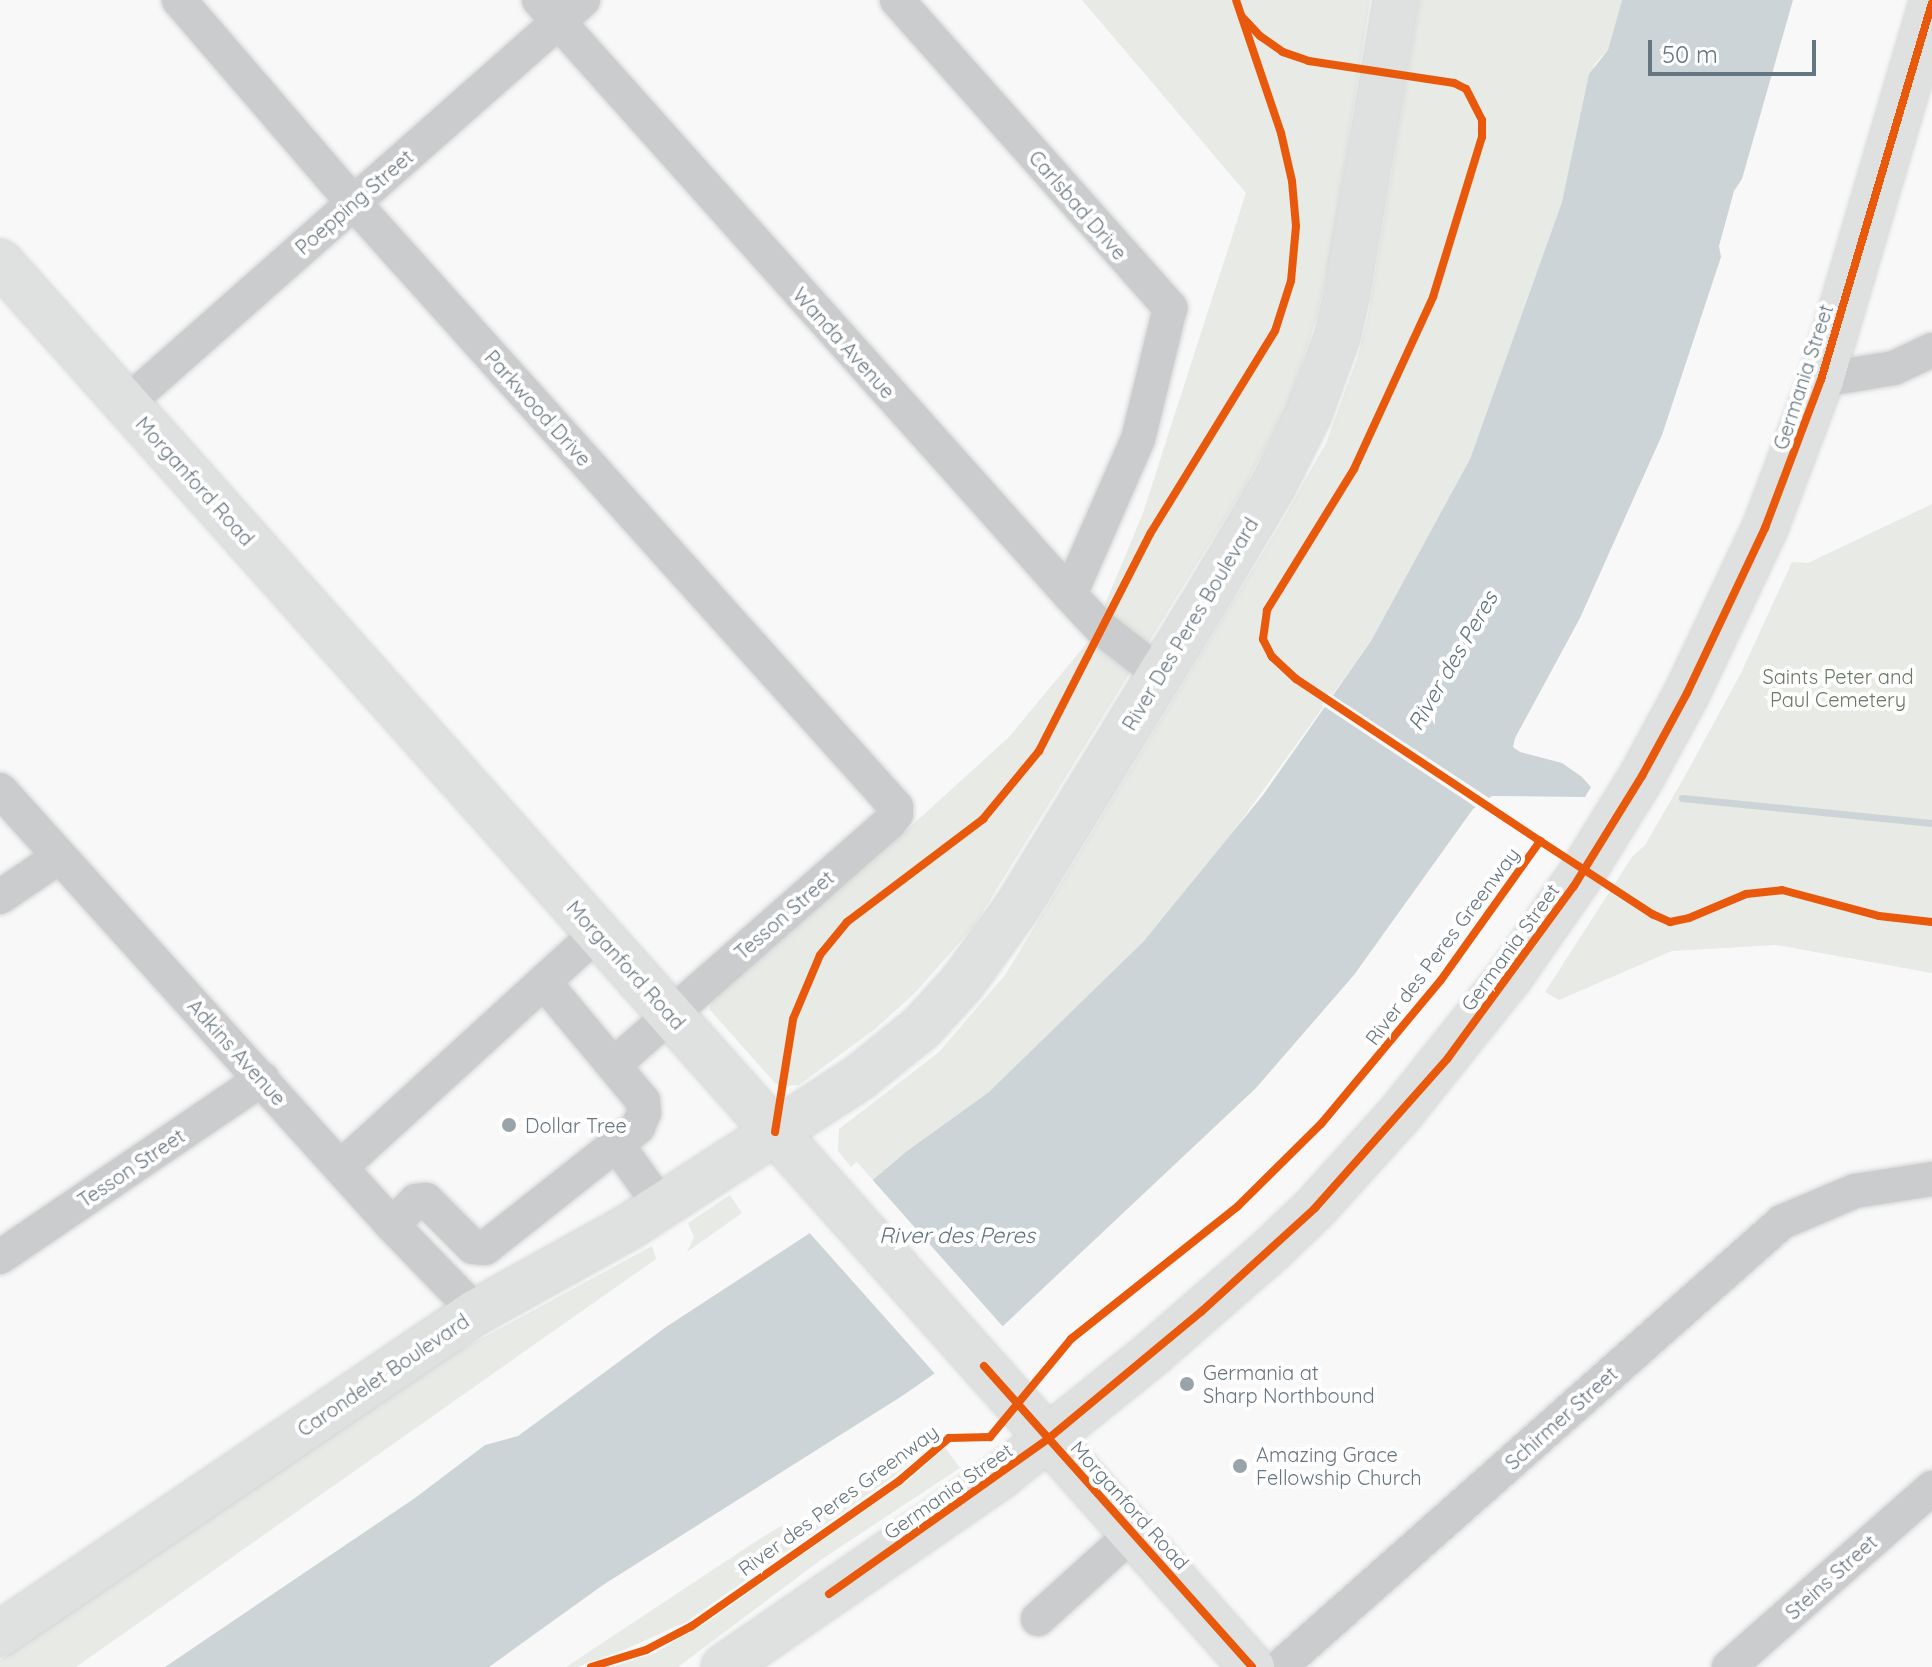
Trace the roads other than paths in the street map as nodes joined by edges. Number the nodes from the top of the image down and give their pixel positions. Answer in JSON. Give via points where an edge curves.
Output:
{"nodes":[{"id":1,"x":179,"y":0,"type":"edge"},
{"id":2,"x":583,"y":0,"type":"edge"},
{"id":3,"x":897,"y":0,"type":"edge"},
{"id":4,"x":1396,"y":0,"type":"edge"},
{"id":5,"x":1932,"y":3,"type":"edge"},
{"id":6,"x":549,"y":11,"type":"edge"},
{"id":7,"x":1926,"y":45,"type":"edge"},
{"id":8,"x":353,"y":202,"type":"junction"},
{"id":9,"x":0,"y":262,"type":"edge"},
{"id":10,"x":1932,"y":350,"type":"edge"},
{"id":11,"x":1821,"y":380,"type":"junction"},
{"id":12,"x":126,"y":404,"type":"junction"},
{"id":13,"x":1070,"y":595,"type":"junction"},
{"id":14,"x":1160,"y":674,"type":"junction"},
{"id":15,"x":0,"y":790,"type":"edge"},
{"id":16,"x":896,"y":814,"type":"joint"},
{"id":17,"x":59,"y":857,"type":"junction"},
{"id":18,"x":0,"y":897,"type":"edge"},
{"id":19,"x":597,"y":933,"type":"junction"},
{"id":20,"x":544,"y":982,"type":"junction"},
{"id":21,"x":670,"y":1015,"type":"junction"},
{"id":22,"x":614,"y":1065,"type":"junction"},
{"id":23,"x":262,"y":1079,"type":"junction"},
{"id":24,"x":775,"y":1132,"type":"junction"},
{"id":25,"x":618,"y":1146,"type":"junction"},
{"id":26,"x":341,"y":1167,"type":"junction"},
{"id":27,"x":1932,"y":1179,"type":"edge"},
{"id":28,"x":661,"y":1206,"type":"junction"},
{"id":29,"x":392,"y":1225,"type":"junction"},
{"id":30,"x":500,"y":1239,"type":"junction"},
{"id":31,"x":0,"y":1257,"type":"edge"},
{"id":32,"x":527,"y":1283,"type":"junction"},
{"id":33,"x":476,"y":1312,"type":"junction"},
{"id":34,"x":1049,"y":1438,"type":"junction"},
{"id":35,"x":1932,"y":1488,"type":"edge"},
{"id":36,"x":1133,"y":1533,"type":"junction"},
{"id":37,"x":1038,"y":1619,"type":"dead end"},
{"id":38,"x":0,"y":1634,"type":"edge"},
{"id":39,"x":724,"y":1667,"type":"edge"},
{"id":40,"x":1252,"y":1667,"type":"edge"},
{"id":41,"x":1280,"y":1667,"type":"edge"},
{"id":42,"x":1729,"y":1667,"type":"edge"}],
"edges":[{"from":1,"to":8,"type":"street","name":"Parkwood Drive"},
{"from":2,"to":6,"type":"street","name":"Poepping Street"},
{"from":3,"to":13,"type":"street","name":"Carlsbad Drive","via":[[1170,308],[1138,439]]},
{"from":4,"to":14,"type":"main road","name":"River Des Peres Boulevard","via":[[1347,293],[1325,374],[1274,484]]},
{"from":5,"to":7,"type":"main road","name":"Germania Street"},
{"from":6,"to":8,"type":"street","name":"Poepping Street"},
{"from":6,"to":13,"type":"street","name":"Wanda Avenue"},
{"from":7,"to":11,"type":"main road","name":"Germania Street"},
{"from":8,"to":12,"type":"street","name":"Poepping Street"},
{"from":8,"to":16,"type":"street","name":"Parkwood Drive","via":[[893,802]]},
{"from":9,"to":12,"type":"main road","name":"Morganford Road"},
{"from":10,"to":11,"type":"street","via":[[1894,368]]},
{"from":11,"to":34,"type":"main road","name":"Germania Street","via":[[1765,528],[1687,693],[1590,861],[1511,975],[1410,1103],[1315,1208],[1202,1311]]},
{"from":12,"to":19,"type":"main road","name":"Morganford Road"},
{"from":13,"to":14,"type":"street","name":"Wanda Avenue","via":[[1101,628]]},
{"from":14,"to":24,"type":"main road","name":"River Des Peres Boulevard","via":[[979,964],[898,1048]]},
{"from":15,"to":17,"type":"street","name":"Adkins Avenue"},
{"from":16,"to":21,"type":"street","name":"Tesson Street"},
{"from":17,"to":18,"type":"street"},
{"from":17,"to":23,"type":"street","name":"Adkins Avenue"},
{"from":19,"to":20,"type":"street"},
{"from":19,"to":21,"type":"main road","name":"Morganford Road"},
{"from":20,"to":22,"type":"street"},
{"from":20,"to":26,"type":"street"},
{"from":21,"to":22,"type":"street","name":"Tesson Street"},
{"from":21,"to":24,"type":"main road","name":"Morganford Road"},
{"from":22,"to":25,"type":"street","via":[[643,1101],[644,1113]]},
{"from":23,"to":26,"type":"street","name":"Adkins Avenue"},
{"from":23,"to":31,"type":"street","name":"Tesson Street"},
{"from":24,"to":28,"type":"main road","name":"Carondelet Boulevard"},
{"from":24,"to":34,"type":"main road","name":"Morganford Road"},
{"from":25,"to":28,"type":"street"},
{"from":25,"to":30,"type":"street"},
{"from":26,"to":29,"type":"street","name":"Adkins Avenue"},
{"from":27,"to":41,"type":"street","name":"Schirmer Street","via":[[1855,1191],[1782,1222]]},
{"from":28,"to":32,"type":"main road","name":"Carondelet Boulevard"},
{"from":29,"to":30,"type":"street","via":[[416,1201],[426,1200],[473,1247],[485,1248]]},
{"from":29,"to":33,"type":"street","name":"Adkins Avenue"},
{"from":30,"to":32,"type":"street"},
{"from":32,"to":33,"type":"main road","name":"Carondelet Boulevard"},
{"from":33,"to":38,"type":"main road","name":"Carondelet Boulevard"},
{"from":34,"to":36,"type":"main road","name":"Morganford Road"},
{"from":34,"to":39,"type":"main road","name":"Germania Street"},
{"from":35,"to":42,"type":"street","name":"Steins Street"},
{"from":36,"to":37,"type":"street"},
{"from":36,"to":40,"type":"main road","name":"Morganford Road"}]}
